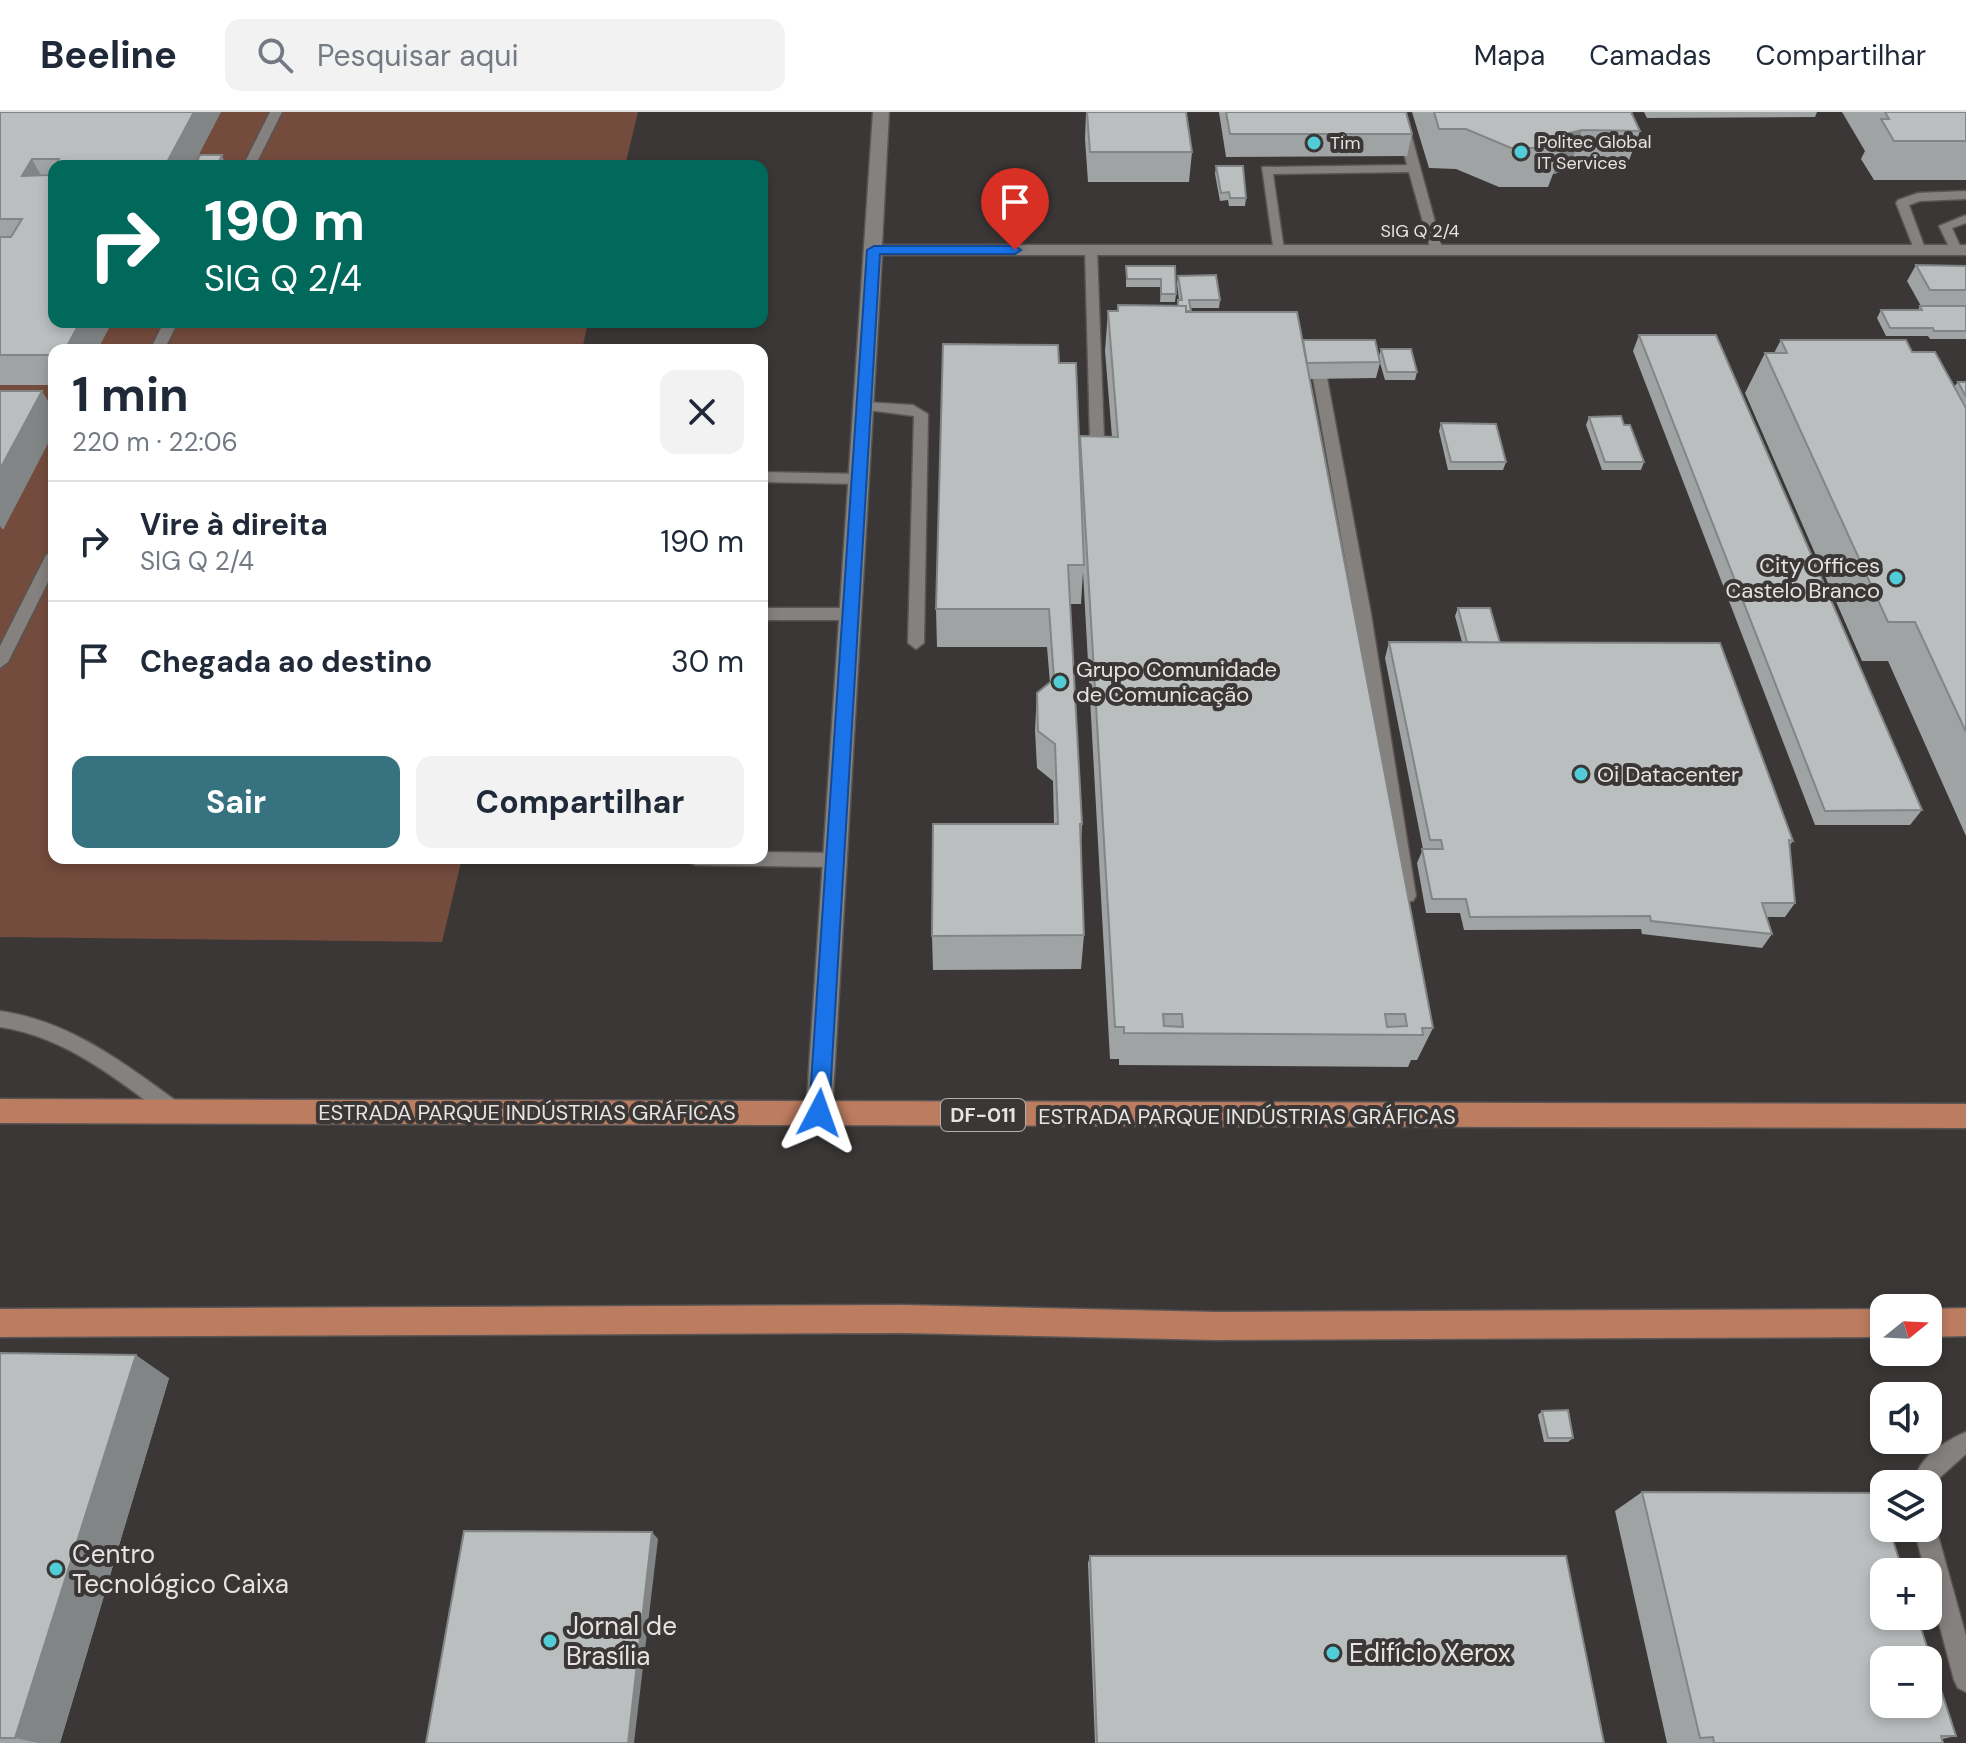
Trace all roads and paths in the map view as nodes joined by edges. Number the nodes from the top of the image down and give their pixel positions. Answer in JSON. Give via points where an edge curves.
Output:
{"nodes":[{"id":1,"x":276,"y":112,"type":"edge"},
{"id":2,"x":881,"y":112,"type":"edge"},
{"id":3,"x":1399,"y":112,"type":"edge"},
{"id":4,"x":252,"y":160,"type":"edge"},
{"id":5,"x":1415,"y":168,"type":"junction"},
{"id":6,"x":1966,"y":195,"type":"edge"},
{"id":7,"x":1966,"y":219,"type":"edge"},
{"id":8,"x":874,"y":250,"type":"junction"},
{"id":9,"x":1091,"y":250,"type":"junction"},
{"id":10,"x":1278,"y":250,"type":"junction"},
{"id":11,"x":1961,"y":250,"type":"edge"},
{"id":12,"x":1437,"y":251,"type":"junction"},
{"id":13,"x":1920,"y":251,"type":"junction"},
{"id":14,"x":1320,"y":378,"type":"edge"},
{"id":15,"x":865,"y":406,"type":"junction"},
{"id":16,"x":1097,"y":439,"type":"edge"},
{"id":17,"x":768,"y":477,"type":"edge"},
{"id":18,"x":859,"y":479,"type":"junction"},
{"id":19,"x":48,"y":567,"type":"edge"},
{"id":20,"x":768,"y":614,"type":"edge"},
{"id":21,"x":850,"y":614,"type":"junction"},
{"id":22,"x":916,"y":643,"type":"dead end"},
{"id":23,"x":0,"y":662,"type":"edge"},
{"id":24,"x":768,"y":859,"type":"edge"},
{"id":25,"x":834,"y":860,"type":"junction"},
{"id":26,"x":1411,"y":919,"type":"edge"},
{"id":27,"x":0,"y":1019,"type":"edge"},
{"id":28,"x":0,"y":1111,"type":"edge"},
{"id":29,"x":175,"y":1111,"type":"junction"},
{"id":30,"x":819,"y":1113,"type":"junction"},
{"id":31,"x":1966,"y":1116,"type":"edge"},
{"id":32,"x":1966,"y":1322,"type":"edge"},
{"id":33,"x":0,"y":1323,"type":"edge"},
{"id":34,"x":1870,"y":1323,"type":"edge"},
{"id":35,"x":1942,"y":1323,"type":"edge"},
{"id":36,"x":1966,"y":1443,"type":"edge"},
{"id":37,"x":1931,"y":1470,"type":"edge"},
{"id":38,"x":1929,"y":1542,"type":"edge"},
{"id":39,"x":1966,"y":1680,"type":"edge"}],
"edges":[{"from":1,"to":4,"type":"lane"},
{"from":2,"to":8,"type":"street"},
{"from":3,"to":5,"type":"lane"},
{"from":5,"to":10,"type":"lane","via":[[1266,170]]},
{"from":5,"to":12,"type":"lane"},
{"from":6,"to":13,"type":"lane","via":[[1902,203]]},
{"from":7,"to":11,"type":"lane","via":[[1945,226]]},
{"from":8,"to":9,"type":"street","name":"SIG Q 2/4"},
{"from":8,"to":15,"type":"street"},
{"from":9,"to":10,"type":"street","name":"SIG Q 2/4"},
{"from":9,"to":16,"type":"lane"},
{"from":10,"to":12,"type":"street","name":"SIG Q 2/4"},
{"from":11,"to":13,"type":"street","name":"SIG Q 2/4"},
{"from":12,"to":13,"type":"street","name":"SIG Q 2/4"},
{"from":14,"to":26,"type":"lane"},
{"from":15,"to":18,"type":"street"},
{"from":15,"to":22,"type":"lane","via":[[921,414]]},
{"from":17,"to":18,"type":"lane"},
{"from":18,"to":21,"type":"street"},
{"from":19,"to":23,"type":"lane"},
{"from":20,"to":21,"type":"lane"},
{"from":21,"to":25,"type":"street"},
{"from":24,"to":25,"type":"lane"},
{"from":25,"to":30,"type":"street"},
{"from":27,"to":29,"type":"lane","via":[[22,1020],[89,1050]]},
{"from":28,"to":29,"type":"main road","name":"ESTRADA PARQUE INDÚSTRIAS GRÁFICAS","number":"DF-011"},
{"from":29,"to":30,"type":"main road","name":"ESTRADA PARQUE INDÚSTRIAS GRÁFICAS","number":"DF-011"},
{"from":30,"to":31,"type":"main road","name":"ESTRADA PARQUE INDÚSTRIAS GRÁFICAS","number":"DF-011"},
{"from":32,"to":35,"type":"main road"},
{"from":33,"to":34,"type":"main road","via":[[903,1319],[1216,1326]]},
{"from":36,"to":37,"type":"lane"},
{"from":38,"to":39,"type":"lane"}]}
